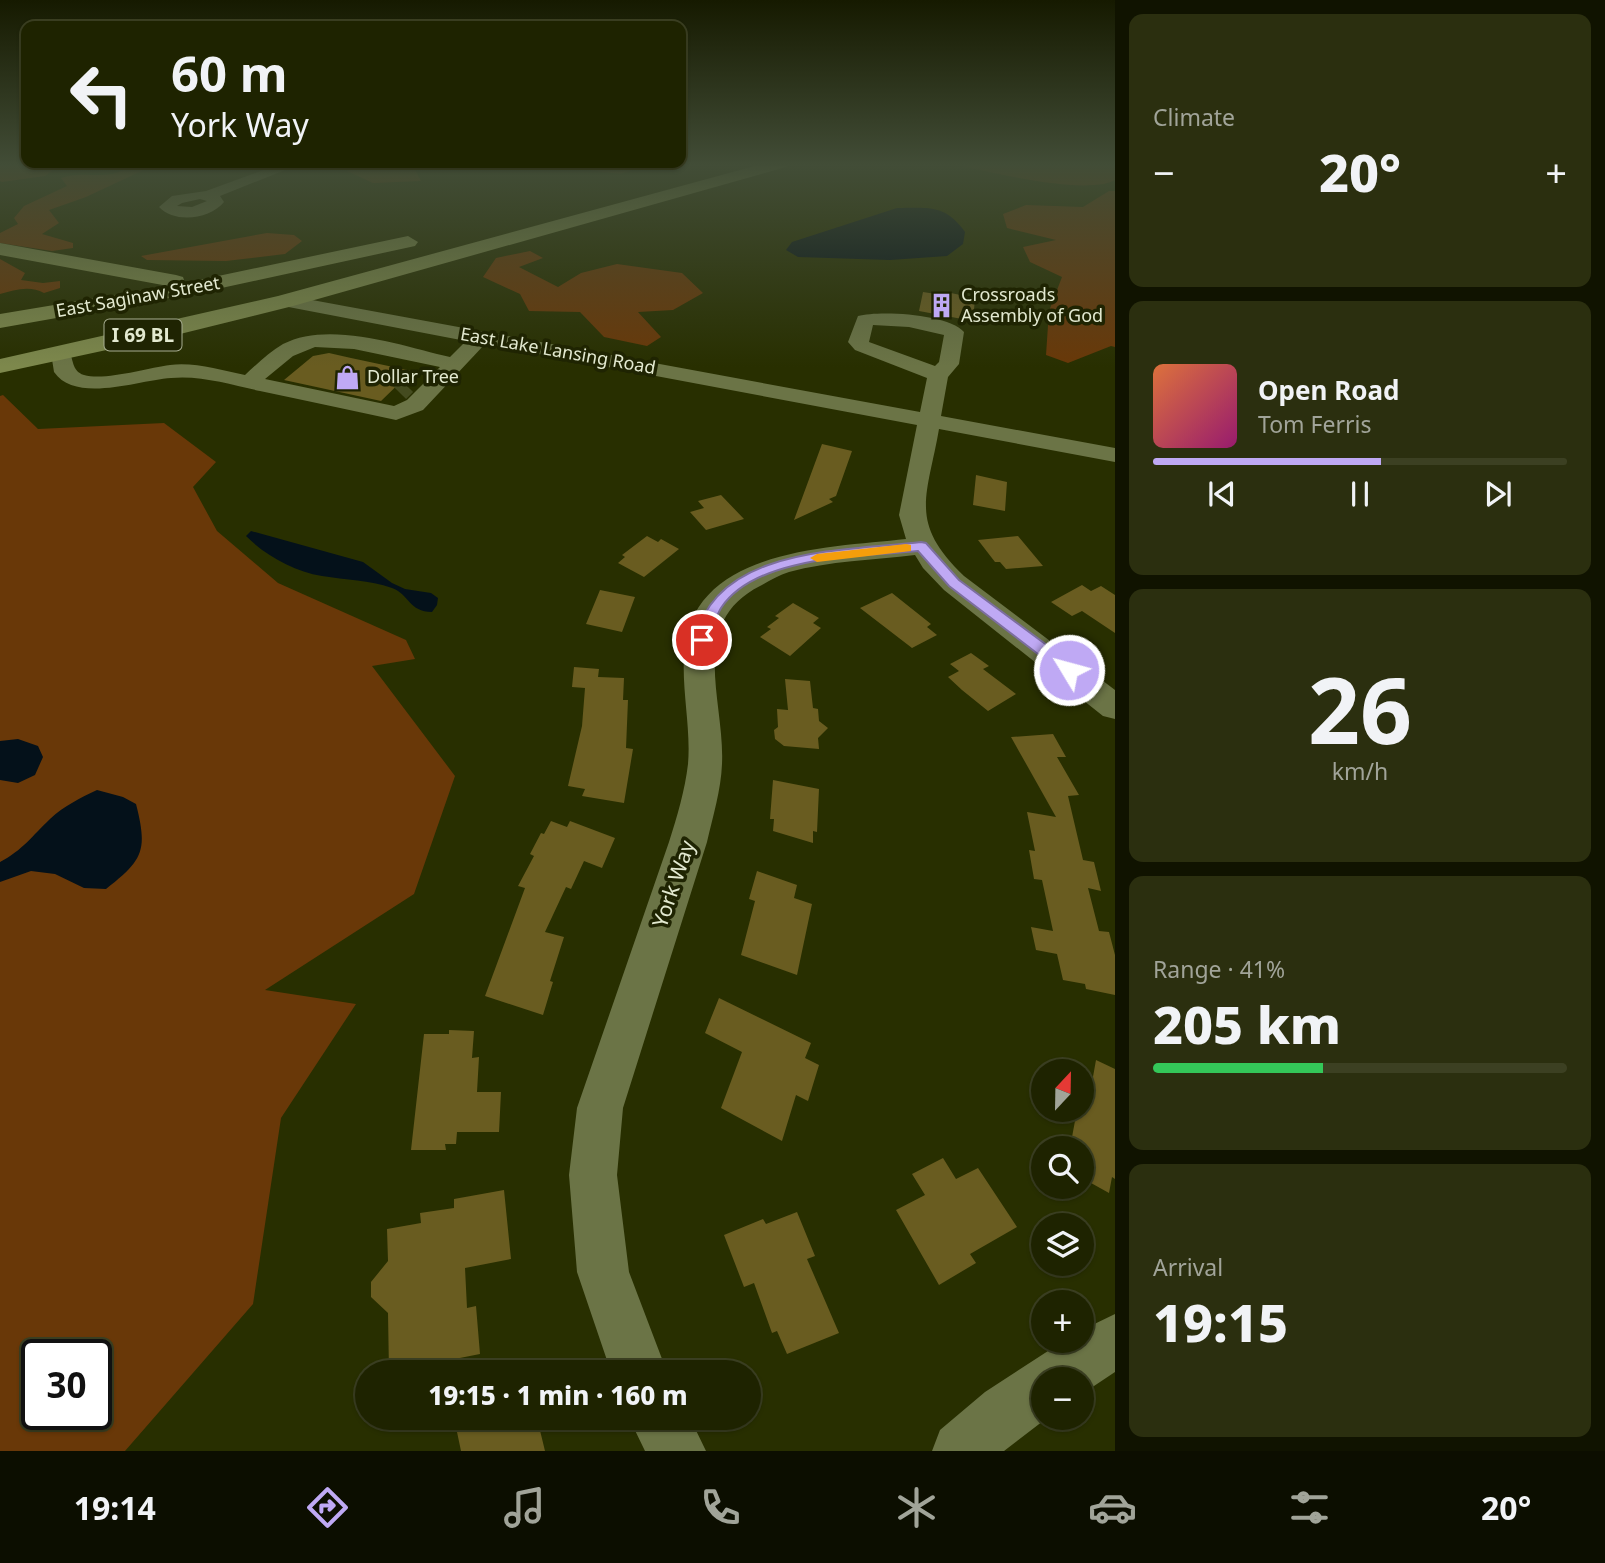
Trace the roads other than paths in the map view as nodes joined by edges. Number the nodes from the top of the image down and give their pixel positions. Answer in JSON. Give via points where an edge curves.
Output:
{"nodes":[{"id":1,"x":518,"y":232,"type":"edge"},
{"id":2,"x":421,"y":239,"type":"dead end"},
{"id":3,"x":0,"y":249,"type":"edge"},
{"id":4,"x":203,"y":286,"type":"junction"},
{"id":5,"x":285,"y":301,"type":"junction"},
{"id":6,"x":0,"y":321,"type":"edge"},
{"id":7,"x":481,"y":337,"type":"junction"},
{"id":8,"x":61,"y":353,"type":"junction"},
{"id":9,"x":454,"y":364,"type":"junction"},
{"id":10,"x":0,"y":366,"type":"edge"},
{"id":11,"x":938,"y":374,"type":"dead end"},
{"id":12,"x":250,"y":381,"type":"junction"},
{"id":13,"x":380,"y":411,"type":"junction"},
{"id":14,"x":930,"y":420,"type":"junction"},
{"id":15,"x":1115,"y":455,"type":"edge"},
{"id":16,"x":921,"y":546,"type":"junction"},
{"id":17,"x":1115,"y":707,"type":"edge"},
{"id":18,"x":1115,"y":1341,"type":"edge"},
{"id":19,"x":635,"y":1360,"type":"edge"},
{"id":20,"x":1073,"y":1367,"type":"edge"},
{"id":21,"x":1031,"y":1395,"type":"edge"},
{"id":22,"x":665,"y":1430,"type":"edge"},
{"id":23,"x":677,"y":1451,"type":"edge"},
{"id":24,"x":961,"y":1451,"type":"edge"}],
"edges":[{"from":1,"to":5,"type":"main road","name":"East Saginaw Street","number":"I 69 BL"},
{"from":2,"to":4,"type":"main road","name":"East Saginaw Street","number":"I 69 BL"},
{"from":3,"to":4,"type":"main road","name":"East Lake Lansing Road"},
{"from":4,"to":5,"type":"main road","name":"East Lake Lansing Road"},
{"from":4,"to":6,"type":"main road","name":"East Saginaw Street","number":"I 69 BL"},
{"from":5,"to":7,"type":"street","name":"East Lake Lansing Road"},
{"from":5,"to":8,"type":"main road","name":"East Saginaw Street","number":"I 69 BL"},
{"from":7,"to":9,"type":"street"},
{"from":7,"to":14,"type":"street","name":"East Lake Lansing Road"},
{"from":8,"to":10,"type":"main road","name":"East Saginaw Street","number":"I 69 BL"},
{"from":8,"to":12,"type":"street","via":[[65,372],[79,381],[173,371]]},
{"from":9,"to":12,"type":"street","via":[[332,340],[315,341],[289,349]]},
{"from":9,"to":13,"type":"street","via":[[419,373]]},
{"from":9,"to":13,"type":"street","via":[[415,405],[396,413]]},
{"from":11,"to":14,"type":"street"},
{"from":12,"to":13,"type":"street"},
{"from":14,"to":15,"type":"street","name":"East Lake Lansing Road"},
{"from":14,"to":16,"type":"street","via":[[912,515]]},
{"from":16,"to":17,"type":"street","via":[[954,583]]},
{"from":16,"to":19,"type":"street","name":"York Way","via":[[776,566],[732,588],[705,624],[699,655],[705,763],[699,801],[600,1108],[593,1175],[603,1272]]},
{"from":18,"to":20,"type":"street"},
{"from":21,"to":24,"type":"street"},
{"from":22,"to":23,"type":"street"}]}
